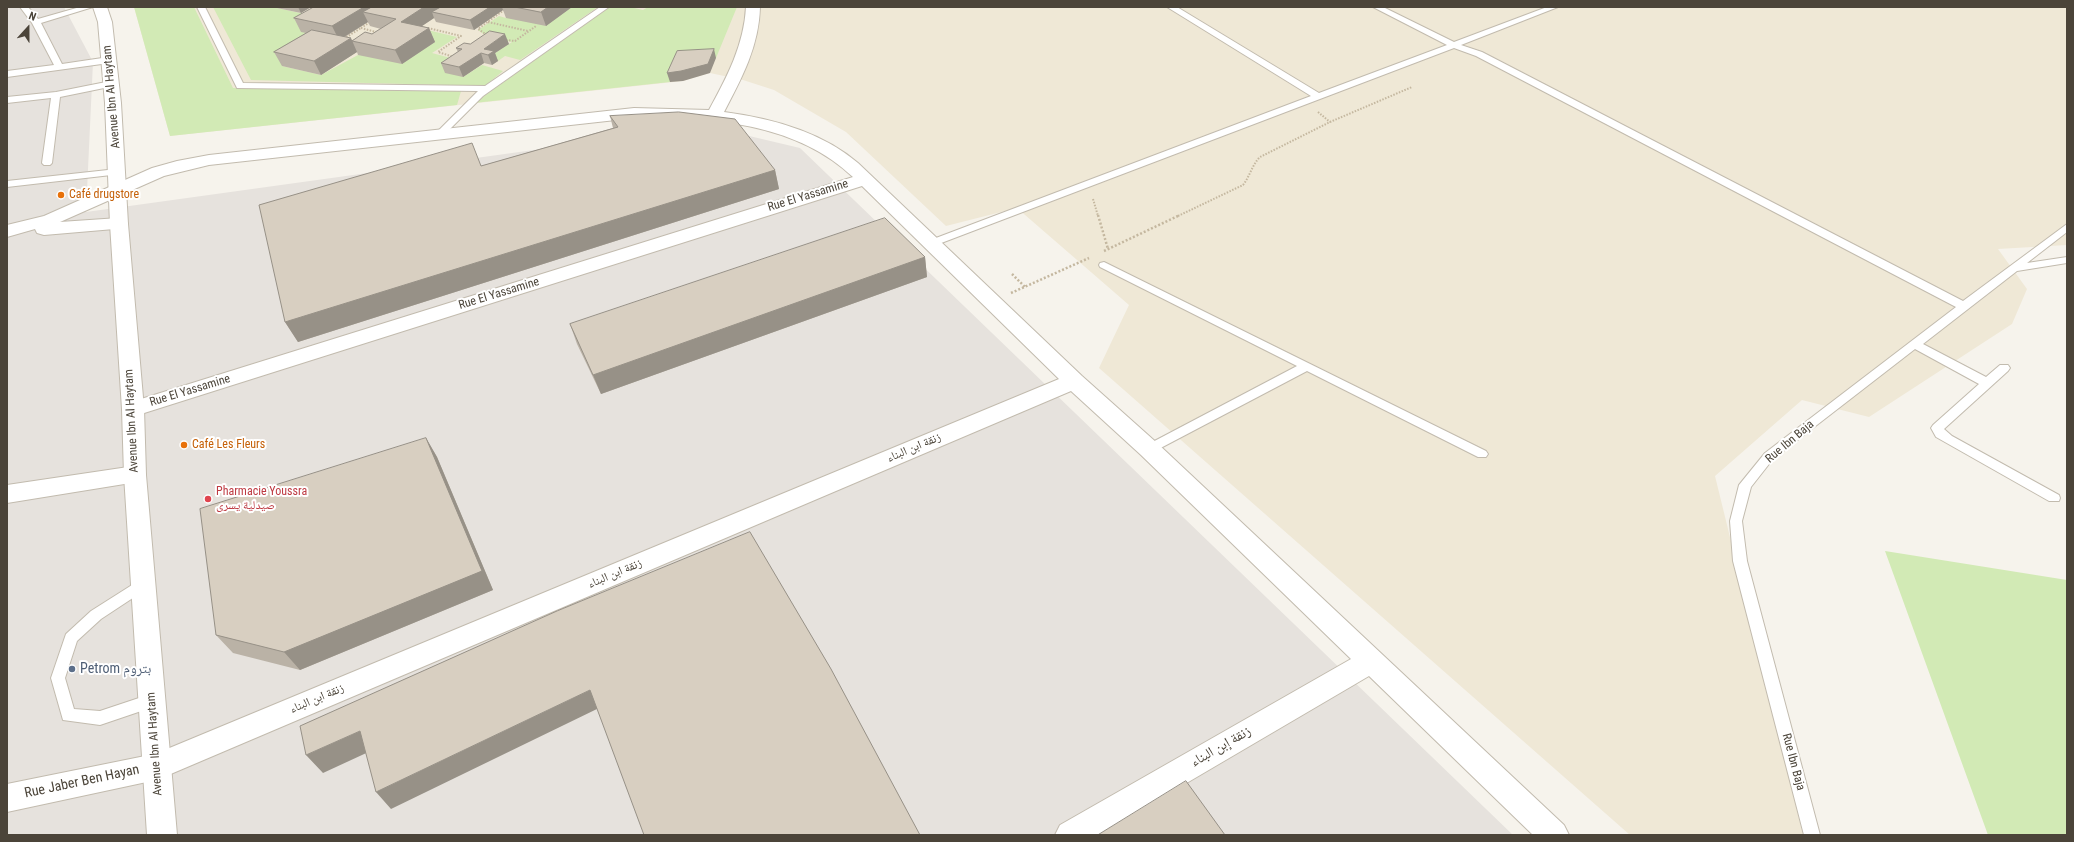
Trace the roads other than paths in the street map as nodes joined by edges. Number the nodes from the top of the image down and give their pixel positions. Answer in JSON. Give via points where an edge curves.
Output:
{"nodes":[{"id":1,"x":24,"y":7,"type":"edge"},
{"id":2,"x":89,"y":7,"type":"edge"},
{"id":3,"x":100,"y":7,"type":"edge"},
{"id":4,"x":201,"y":7,"type":"edge"},
{"id":5,"x":605,"y":7,"type":"edge"},
{"id":6,"x":753,"y":7,"type":"edge"},
{"id":7,"x":1172,"y":7,"type":"edge"},
{"id":8,"x":1377,"y":7,"type":"edge"},
{"id":9,"x":1554,"y":7,"type":"edge"},
{"id":10,"x":36,"y":22,"type":"junction"},
{"id":11,"x":1456,"y":46,"type":"junction"},
{"id":12,"x":109,"y":60,"type":"junction"},
{"id":13,"x":59,"y":67,"type":"junction"},
{"id":14,"x":7,"y":74,"type":"edge"},
{"id":15,"x":111,"y":84,"type":"junction"},
{"id":16,"x":487,"y":89,"type":"junction"},
{"id":17,"x":56,"y":95,"type":"junction"},
{"id":18,"x":1319,"y":97,"type":"junction"},
{"id":19,"x":7,"y":100,"type":"edge"},
{"id":20,"x":714,"y":116,"type":"junction"},
{"id":21,"x":440,"y":134,"type":"junction"},
{"id":22,"x":47,"y":163,"type":"dead end"},
{"id":23,"x":864,"y":179,"type":"junction"},
{"id":24,"x":118,"y":181,"type":"junction"},
{"id":25,"x":7,"y":184,"type":"edge"},
{"id":26,"x":119,"y":224,"type":"junction"},
{"id":27,"x":2067,"y":227,"type":"edge"},
{"id":28,"x":7,"y":231,"type":"edge"},
{"id":29,"x":932,"y":243,"type":"junction"},
{"id":30,"x":2067,"y":260,"type":"edge"},
{"id":31,"x":1104,"y":265,"type":"dead end"},
{"id":32,"x":2011,"y":269,"type":"junction"},
{"id":33,"x":1963,"y":306,"type":"junction"},
{"id":34,"x":1914,"y":344,"type":"junction"},
{"id":35,"x":1307,"y":366,"type":"junction"},
{"id":36,"x":2004,"y":368,"type":"dead end"},
{"id":37,"x":1074,"y":381,"type":"junction"},
{"id":38,"x":1987,"y":383,"type":"junction"},
{"id":39,"x":133,"y":409,"type":"junction"},
{"id":40,"x":1149,"y":449,"type":"junction"},
{"id":41,"x":1482,"y":454,"type":"dead end"},
{"id":42,"x":135,"y":475,"type":"junction"},
{"id":43,"x":7,"y":494,"type":"edge"},
{"id":44,"x":2054,"y":498,"type":"dead end"},
{"id":45,"x":143,"y":584,"type":"junction"},
{"id":46,"x":1372,"y":660,"type":"junction"},
{"id":47,"x":151,"y":701,"type":"junction"},
{"id":48,"x":156,"y":766,"type":"junction"},
{"id":49,"x":7,"y":798,"type":"edge"},
{"id":50,"x":162,"y":835,"type":"edge"},
{"id":51,"x":1070,"y":835,"type":"edge"},
{"id":52,"x":1554,"y":835,"type":"edge"},
{"id":53,"x":1812,"y":835,"type":"edge"}],
"edges":[{"from":1,"to":10,"type":"lane"},
{"from":2,"to":10,"type":"lane"},
{"from":3,"to":12,"type":"street","name":"Avenue Ibn Al Haytam","via":[[105,22]]},
{"from":4,"to":16,"type":"lane","via":[[240,86]]},
{"from":5,"to":16,"type":"lane"},
{"from":6,"to":20,"type":"street","via":[[752,30],[738,68]]},
{"from":7,"to":18,"type":"lane"},
{"from":8,"to":11,"type":"lane"},
{"from":9,"to":11,"type":"lane"},
{"from":10,"to":13,"type":"lane"},
{"from":11,"to":18,"type":"lane"},
{"from":11,"to":33,"type":"lane","via":[[1479,54]]},
{"from":12,"to":13,"type":"lane"},
{"from":12,"to":15,"type":"street","name":"Avenue Ibn Al Haytam"},
{"from":13,"to":14,"type":"lane"},
{"from":15,"to":17,"type":"lane"},
{"from":15,"to":24,"type":"street","name":"Avenue Ibn Al Haytam"},
{"from":16,"to":21,"type":"lane"},
{"from":17,"to":19,"type":"lane"},
{"from":17,"to":22,"type":"lane"},
{"from":18,"to":29,"type":"lane"},
{"from":20,"to":21,"type":"street","via":[[693,113],[634,113]]},
{"from":20,"to":23,"type":"street","via":[[778,129],[806,138],[830,150]]},
{"from":21,"to":24,"type":"street","via":[[203,161]]},
{"from":23,"to":29,"type":"street"},
{"from":23,"to":39,"type":"street","name":"Rue El Yassamine"},
{"from":24,"to":25,"type":"lane"},
{"from":24,"to":26,"type":"street","name":"Avenue Ibn Al Haytam"},
{"from":24,"to":28,"type":"street","via":[[50,220]]},
{"from":26,"to":28,"type":"street"},
{"from":26,"to":39,"type":"street","name":"Avenue Ibn Al Haytam"},
{"from":27,"to":32,"type":"lane","name":"Rue Ibn Baja"},
{"from":29,"to":37,"type":"street"},
{"from":30,"to":32,"type":"lane"},
{"from":31,"to":35,"type":"lane"},
{"from":32,"to":33,"type":"lane","name":"Rue Ibn Baja"},
{"from":33,"to":34,"type":"lane","name":"Rue Ibn Baja"},
{"from":34,"to":38,"type":"lane"},
{"from":34,"to":53,"type":"lane","name":"Rue Ibn Baja","via":[[1769,456],[1745,485],[1736,521],[1740,561]]},
{"from":35,"to":40,"type":"lane"},
{"from":35,"to":41,"type":"lane"},
{"from":36,"to":38,"type":"lane"},
{"from":37,"to":40,"type":"street"},
{"from":37,"to":48,"type":"street","name":"زنقة ابن البناء"},
{"from":38,"to":44,"type":"lane","via":[[1937,428],[1940,434]]},
{"from":39,"to":42,"type":"street","name":"Avenue Ibn Al Haytam"},
{"from":40,"to":46,"type":"street"},
{"from":42,"to":43,"type":"street"},
{"from":42,"to":45,"type":"street","name":"Avenue Ibn Al Haytam"},
{"from":45,"to":47,"type":"street","name":"Avenue Ibn Al Haytam"},
{"from":45,"to":47,"type":"lane","via":[[96,615],[71,638],[58,678],[68,715],[100,718]]},
{"from":46,"to":51,"type":"street","name":"زنقة إبن البناء"},
{"from":46,"to":52,"type":"street"},
{"from":47,"to":48,"type":"street","name":"Avenue Ibn Al Haytam"},
{"from":48,"to":49,"type":"street","name":"Rue Jaber Ben Hayan"},
{"from":48,"to":50,"type":"street","name":"Avenue Ibn Al Haytam"}]}
